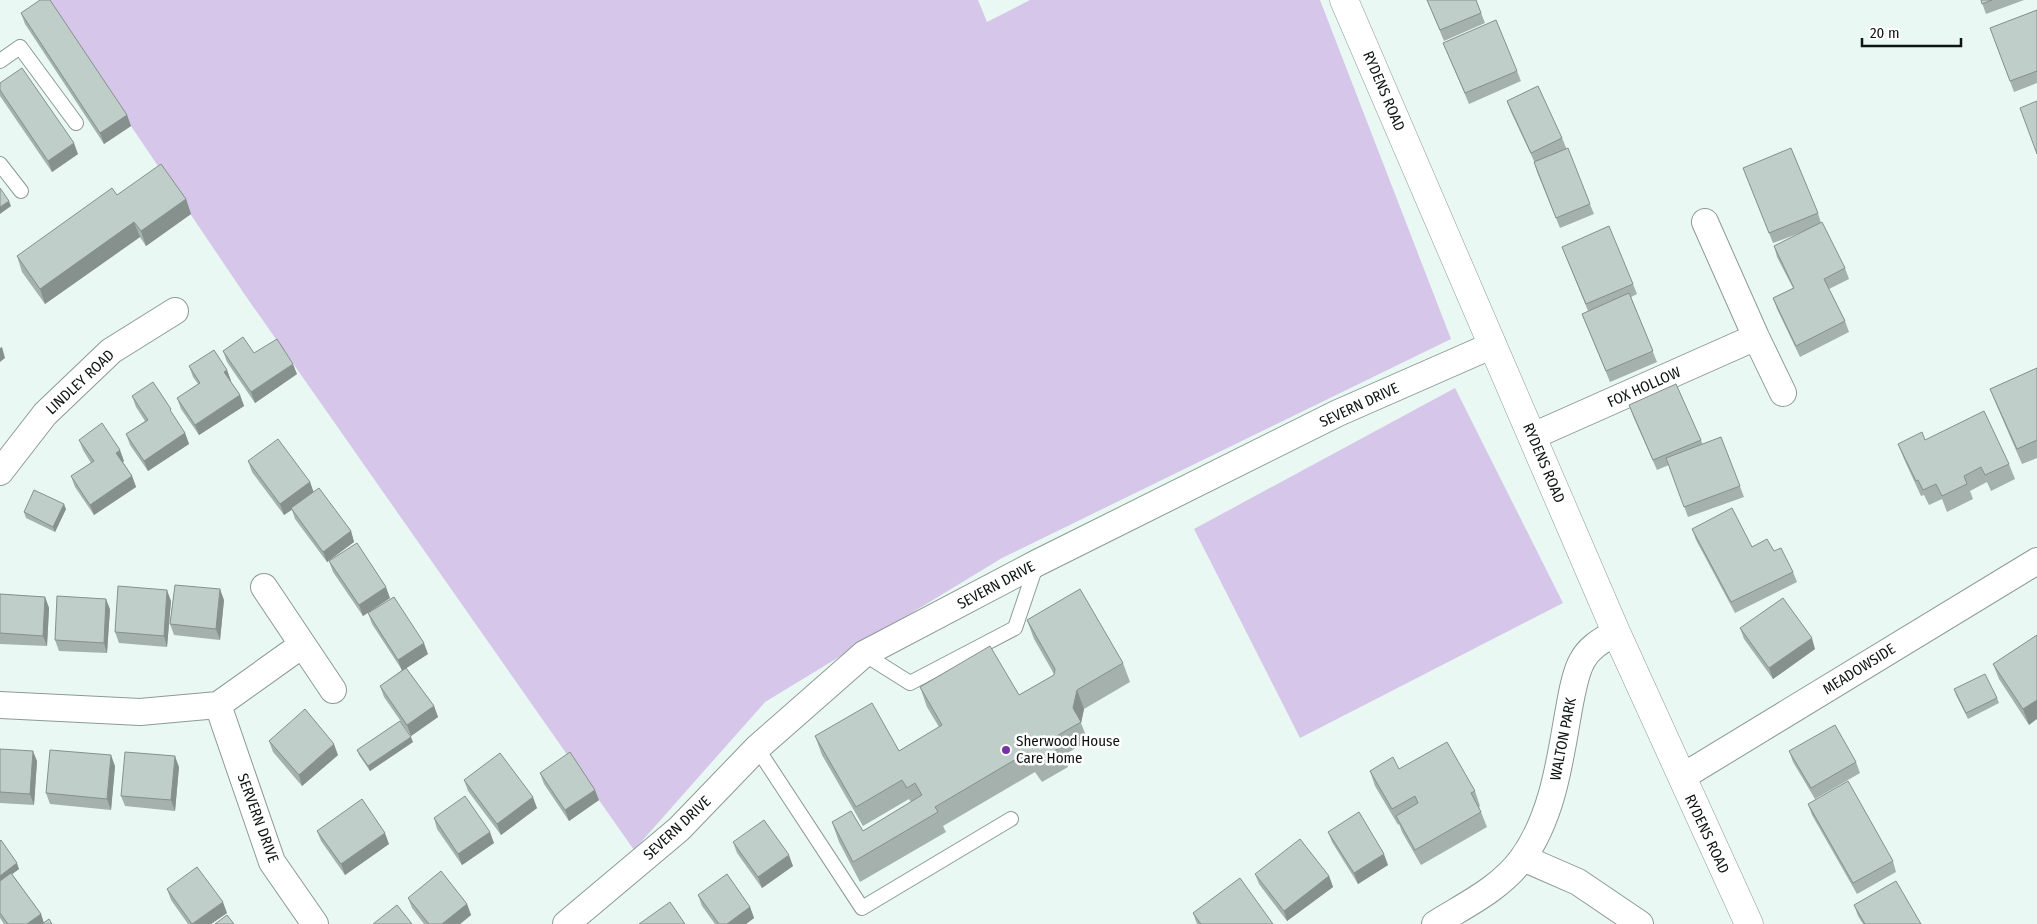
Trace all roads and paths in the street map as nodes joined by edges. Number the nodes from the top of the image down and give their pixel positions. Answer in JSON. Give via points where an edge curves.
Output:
{"nodes":[{"id":1,"x":1344,"y":0,"type":"edge"},
{"id":2,"x":0,"y":61,"type":"edge"},
{"id":3,"x":76,"y":123,"type":"dead end"},
{"id":4,"x":0,"y":164,"type":"edge"},
{"id":5,"x":22,"y":191,"type":"dead end"},
{"id":6,"x":1705,"y":222,"type":"dead end"},
{"id":7,"x":175,"y":311,"type":"dead end"},
{"id":8,"x":1756,"y":337,"type":"junction"},
{"id":9,"x":1493,"y":345,"type":"junction"},
{"id":10,"x":1783,"y":393,"type":"dead end"},
{"id":11,"x":1533,"y":436,"type":"junction"},
{"id":12,"x":0,"y":472,"type":"edge"},
{"id":13,"x":2037,"y":561,"type":"edge"},
{"id":14,"x":1037,"y":563,"type":"junction"},
{"id":15,"x":264,"y":587,"type":"dead end"},
{"id":16,"x":1616,"y":632,"type":"junction"},
{"id":17,"x":302,"y":645,"type":"junction"},
{"id":18,"x":864,"y":654,"type":"junction"},
{"id":19,"x":333,"y":690,"type":"dead end"},
{"id":20,"x":0,"y":705,"type":"edge"},
{"id":21,"x":218,"y":705,"type":"junction"},
{"id":22,"x":757,"y":748,"type":"junction"},
{"id":23,"x":1682,"y":777,"type":"junction"},
{"id":24,"x":1011,"y":819,"type":"dead end"},
{"id":25,"x":1523,"y":858,"type":"junction"},
{"id":26,"x":315,"y":924,"type":"edge"},
{"id":27,"x":566,"y":924,"type":"edge"},
{"id":28,"x":1434,"y":924,"type":"edge"},
{"id":29,"x":1640,"y":924,"type":"edge"},
{"id":30,"x":1749,"y":924,"type":"edge"}],
"edges":[{"from":1,"to":9,"type":"street","name":"RYDENS ROAD"},
{"from":2,"to":3,"type":"lane","via":[[20,48]]},
{"from":4,"to":5,"type":"lane"},
{"from":6,"to":8,"type":"street"},
{"from":7,"to":12,"type":"street","name":"LINDLEY ROAD","via":[[111,351],[46,414]]},
{"from":8,"to":10,"type":"street"},
{"from":8,"to":11,"type":"street","name":"FOX HOLLOW"},
{"from":9,"to":11,"type":"street","name":"RYDENS ROAD"},
{"from":9,"to":14,"type":"street","name":"SEVERN DRIVE","via":[[1338,413]]},
{"from":11,"to":16,"type":"street","name":"RYDENS ROAD"},
{"from":13,"to":23,"type":"street","name":"MEADOWSIDE"},
{"from":14,"to":18,"type":"street","name":"SEVERN DRIVE"},
{"from":14,"to":18,"type":"lane","via":[[1015,628],[910,683]]},
{"from":15,"to":17,"type":"street"},
{"from":16,"to":23,"type":"street","name":"RYDENS ROAD"},
{"from":16,"to":25,"type":"street","name":"WALTON PARK","via":[[1596,644],[1582,661],[1572,695],[1557,778],[1539,830]]},
{"from":17,"to":19,"type":"street"},
{"from":17,"to":21,"type":"street"},
{"from":18,"to":22,"type":"street","name":"SEVERN DRIVE"},
{"from":20,"to":21,"type":"street","via":[[140,712]]},
{"from":21,"to":26,"type":"street","name":"SERVERN DRIVE","via":[[272,862]]},
{"from":22,"to":24,"type":"lane","via":[[862,908]]},
{"from":22,"to":27,"type":"street","name":"SEVERN DRIVE","via":[[679,829]]},
{"from":23,"to":30,"type":"street","name":"RYDENS ROAD"},
{"from":25,"to":28,"type":"street","name":"WALTON PARK","via":[[1493,888]]},
{"from":25,"to":29,"type":"street","via":[[1578,882]]}]}
